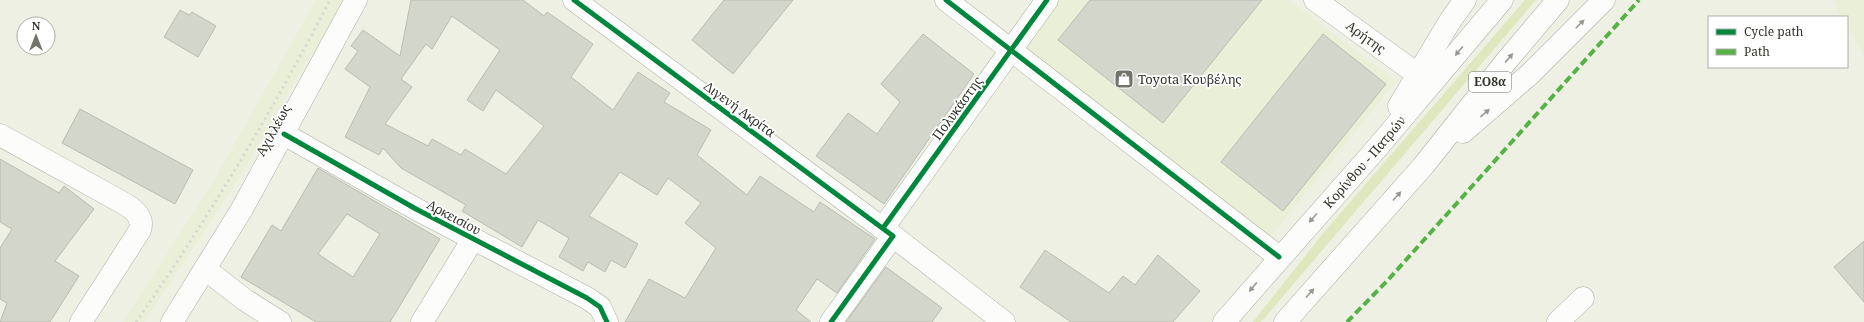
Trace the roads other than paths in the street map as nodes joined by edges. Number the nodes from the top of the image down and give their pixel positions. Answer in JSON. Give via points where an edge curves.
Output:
{"nodes":[{"id":1,"x":356,"y":0,"type":"edge"},
{"id":2,"x":574,"y":0,"type":"edge"},
{"id":3,"x":946,"y":0,"type":"edge"},
{"id":4,"x":1047,"y":0,"type":"edge"},
{"id":5,"x":1315,"y":0,"type":"edge"},
{"id":6,"x":1465,"y":0,"type":"edge"},
{"id":7,"x":1502,"y":0,"type":"edge"},
{"id":8,"x":1558,"y":0,"type":"edge"},
{"id":9,"x":1604,"y":0,"type":"edge"},
{"id":10,"x":1012,"y":51,"type":"junction"},
{"id":11,"x":1417,"y":74,"type":"junction"},
{"id":12,"x":0,"y":134,"type":"edge"},
{"id":13,"x":284,"y":134,"type":"junction"},
{"id":14,"x":1377,"y":148,"type":"junction"},
{"id":15,"x":1424,"y":166,"type":"junction"},
{"id":16,"x":888,"y":232,"type":"junction"},
{"id":17,"x":473,"y":240,"type":"junction"},
{"id":18,"x":1279,"y":257,"type":"junction"},
{"id":19,"x":205,"y":269,"type":"junction"},
{"id":20,"x":1583,"y":298,"type":"dead end"},
{"id":21,"x":82,"y":322,"type":"edge"},
{"id":22,"x":172,"y":322,"type":"edge"},
{"id":23,"x":280,"y":322,"type":"edge"},
{"id":24,"x":422,"y":322,"type":"edge"},
{"id":25,"x":607,"y":322,"type":"edge"},
{"id":26,"x":831,"y":322,"type":"edge"},
{"id":27,"x":1004,"y":322,"type":"edge"},
{"id":28,"x":1224,"y":322,"type":"edge"},
{"id":29,"x":1284,"y":322,"type":"edge"},
{"id":30,"x":1558,"y":322,"type":"edge"}],
"edges":[{"from":1,"to":13,"type":"main road","name":"Αχιλλέως"},
{"from":2,"to":16,"type":"main road","name":"Διγενή Ακρίτα"},
{"from":3,"to":10,"type":"main road"},
{"from":4,"to":10,"type":"main road","name":"Πολυκάστης"},
{"from":5,"to":11,"type":"main road","name":"Αρήτης"},
{"from":6,"to":11,"type":"main road"},
{"from":7,"to":14,"type":"main road","name":"Κορίνθου - Πατρών","one_way":true},
{"from":15,"to":8,"type":"main road","number":"ΕΟ8α","one_way":true},
{"from":15,"to":9,"type":"main road","one_way":true,"via":[[1530,74]]},
{"from":10,"to":16,"type":"main road","name":"Πολυκάστης"},
{"from":10,"to":18,"type":"main road"},
{"from":11,"to":14,"type":"main road"},
{"from":12,"to":21,"type":"main road","via":[[125,204],[138,214],[140,230]]},
{"from":13,"to":17,"type":"main road","name":"Αρκεισίου"},
{"from":13,"to":19,"type":"main road","name":"Αχιλλέως"},
{"from":14,"to":18,"type":"main road","name":"Κορίνθου - Πατρών","one_way":true},
{"from":29,"to":15,"type":"main road","number":"ΕΟ8α","one_way":true},
{"from":16,"to":26,"type":"main road","name":"Πολυκάστης"},
{"from":16,"to":27,"type":"main road","name":"Διγενή Ακρίτα"},
{"from":17,"to":24,"type":"main road"},
{"from":17,"to":25,"type":"main road","name":"Αρκεισίου","via":[[587,298],[600,307]]},
{"from":18,"to":28,"type":"main road","name":"Κορίνθου - Πατρών","one_way":true},
{"from":19,"to":22,"type":"main road","name":"Αχιλλέως"},
{"from":19,"to":23,"type":"main road","via":[[245,300]]},
{"from":20,"to":30,"type":"main road"}]}
